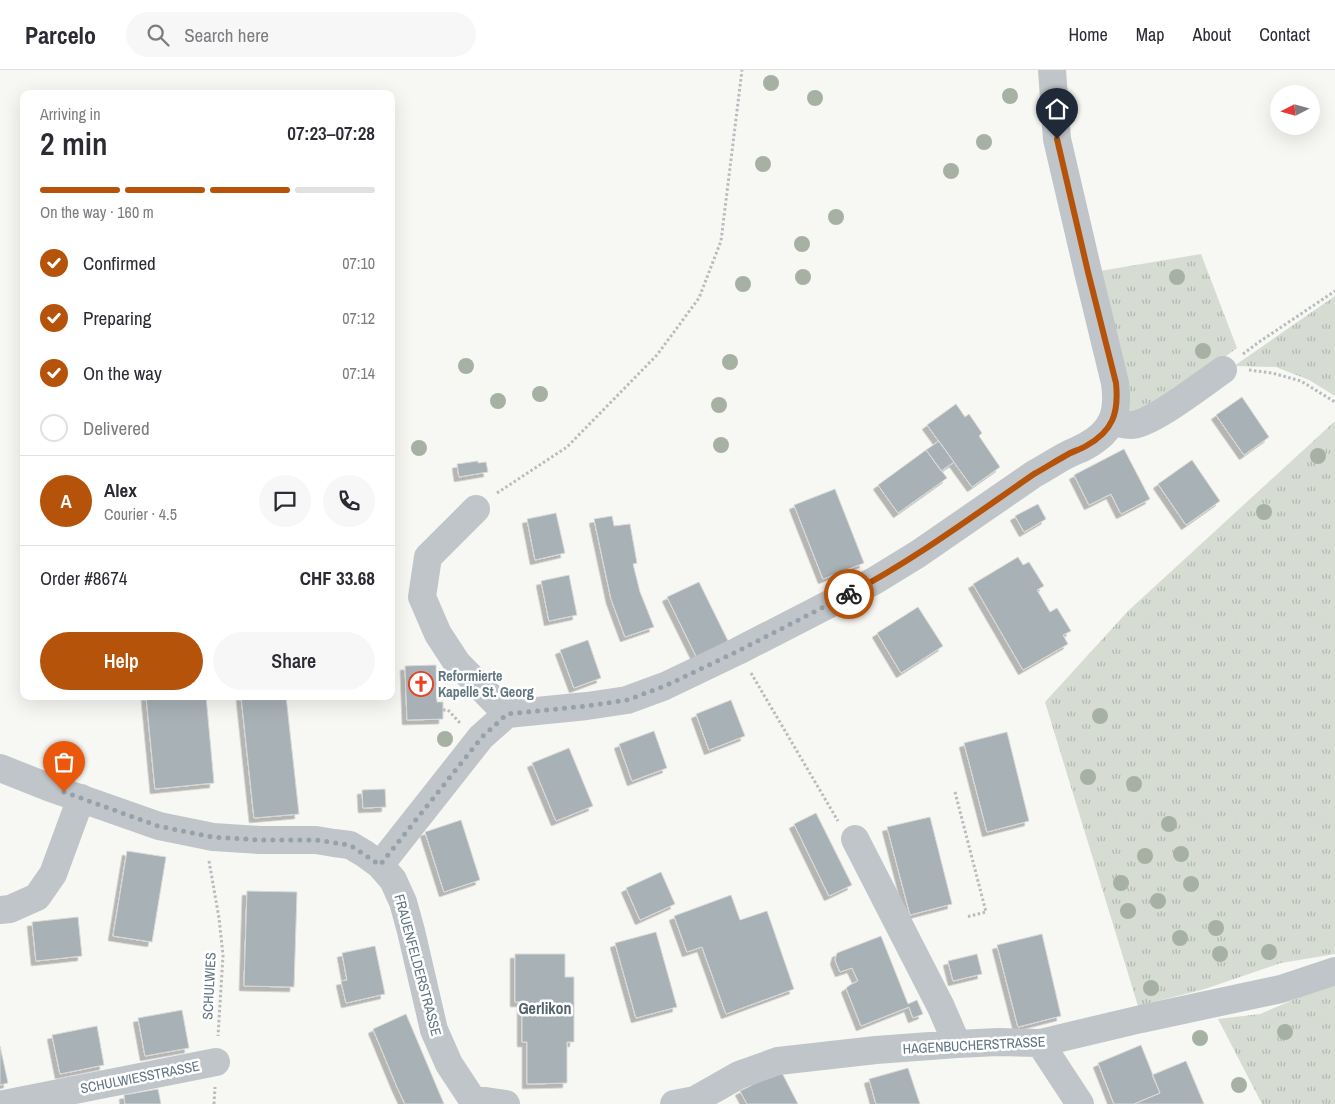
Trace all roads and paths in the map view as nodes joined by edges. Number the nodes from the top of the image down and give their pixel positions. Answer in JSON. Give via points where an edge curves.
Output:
{"nodes":[{"id":1,"x":742,"y":70,"type":"edge"},
{"id":2,"x":1052,"y":70,"type":"edge"},
{"id":3,"x":1335,"y":291,"type":"edge"},
{"id":4,"x":1223,"y":370,"type":"junction"},
{"id":5,"x":1335,"y":402,"type":"edge"},
{"id":6,"x":1112,"y":422,"type":"junction"},
{"id":7,"x":476,"y":509,"type":"joint"},
{"id":8,"x":738,"y":651,"type":"junction"},
{"id":9,"x":507,"y":714,"type":"junction"},
{"id":10,"x":0,"y":768,"type":"edge"},
{"id":11,"x":955,"y":792,"type":"dead end"},
{"id":12,"x":80,"y":798,"type":"junction"},
{"id":13,"x":855,"y":840,"type":"joint"},
{"id":14,"x":380,"y":865,"type":"junction"},
{"id":15,"x":211,"y":870,"type":"dead end"},
{"id":16,"x":0,"y":910,"type":"edge"},
{"id":17,"x":966,"y":917,"type":"dead end"},
{"id":18,"x":1335,"y":971,"type":"edge"},
{"id":19,"x":1040,"y":1043,"type":"junction"},
{"id":20,"x":957,"y":1044,"type":"junction"},
{"id":21,"x":216,"y":1062,"type":"junction"},
{"id":22,"x":469,"y":1102,"type":"edge"},
{"id":23,"x":689,"y":1103,"type":"edge"},
{"id":24,"x":4,"y":1104,"type":"edge"},
{"id":25,"x":214,"y":1104,"type":"edge"},
{"id":26,"x":506,"y":1104,"type":"edge"},
{"id":27,"x":1080,"y":1104,"type":"edge"}],
"edges":[{"from":1,"to":7,"type":"path","via":[[721,241],[699,298],[657,356],[567,447]]},
{"from":2,"to":6,"type":"street","via":[[1057,139],[1116,383]]},
{"from":3,"to":4,"type":"path"},
{"from":4,"to":5,"type":"path","via":[[1254,370],[1301,381]]},
{"from":4,"to":6,"type":"street","via":[[1157,416],[1132,425]]},
{"from":6,"to":8,"type":"street","via":[[1102,435],[1086,446],[1034,474],[874,581]]},
{"from":7,"to":9,"type":"street","via":[[428,557],[422,597],[438,634],[457,663]]},
{"from":8,"to":9,"type":"street","via":[[665,686],[627,700]]},
{"from":8,"to":13,"type":"path","via":[[839,822]]},
{"from":9,"to":14,"type":"street","via":[[482,737]]},
{"from":10,"to":12,"type":"street","name":"FRAUENFELDERSTRASSE"},
{"from":11,"to":17,"type":"path","via":[[986,912]]},
{"from":12,"to":14,"type":"street","name":"FRAUENFELDERSTRASSE","via":[[158,826],[212,837],[316,840],[350,845]]},
{"from":12,"to":16,"type":"street","via":[[53,874],[43,889],[37,897]]},
{"from":13,"to":20,"type":"street"},
{"from":14,"to":22,"type":"street","name":"FRAUENFELDERSTRASSE","via":[[393,880],[403,902],[434,1030]]},
{"from":15,"to":21,"type":"path","name":"SCHULWIES","via":[[223,955]]},
{"from":18,"to":19,"type":"street","name":"HAGENBUCHERSTRASSE","via":[[1281,989]]},
{"from":19,"to":20,"type":"street","name":"HAGENBUCHERSTRASSE"},
{"from":19,"to":27,"type":"street"},
{"from":20,"to":23,"type":"street","name":"HAGENBUCHERSTRASSE","via":[[778,1061],[739,1075]]},
{"from":21,"to":24,"type":"street","name":"SCHULWIESSTRASSE"},
{"from":21,"to":25,"type":"path","name":"SCHULWIES"},
{"from":22,"to":26,"type":"street"}]}
